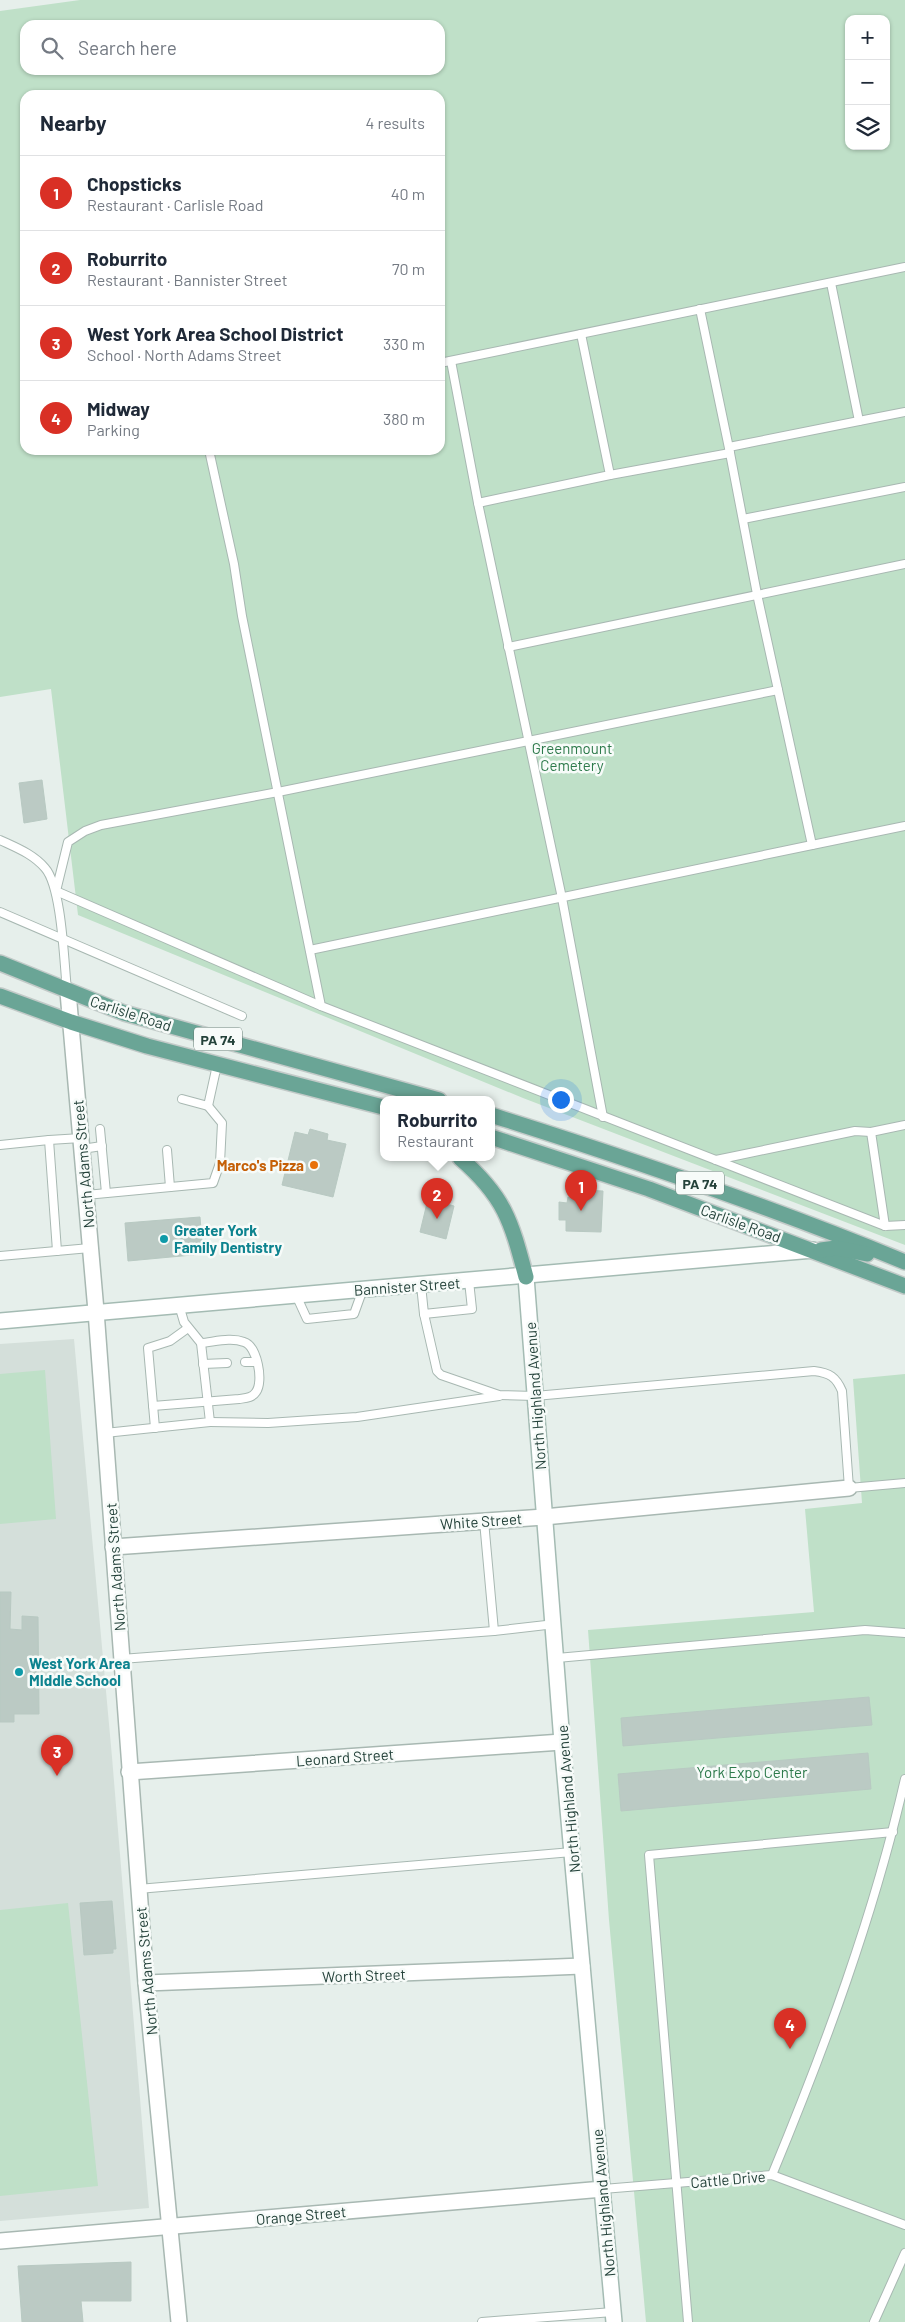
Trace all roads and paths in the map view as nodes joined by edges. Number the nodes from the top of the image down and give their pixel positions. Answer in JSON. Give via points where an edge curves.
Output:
{"nodes":[{"id":1,"x":905,"y":267,"type":"edge"},
{"id":2,"x":831,"y":283,"type":"junction"},
{"id":3,"x":700,"y":309,"type":"junction"},
{"id":4,"x":581,"y":334,"type":"junction"},
{"id":5,"x":451,"y":361,"type":"junction"},
{"id":6,"x":445,"y":362,"type":"edge"},
{"id":7,"x":905,"y":412,"type":"edge"},
{"id":8,"x":859,"y":421,"type":"junction"},
{"id":9,"x":729,"y":450,"type":"junction"},
{"id":10,"x":210,"y":455,"type":"edge"},
{"id":11,"x":610,"y":475,"type":"junction"},
{"id":12,"x":905,"y":487,"type":"edge"},
{"id":13,"x":478,"y":503,"type":"junction"},
{"id":14,"x":743,"y":520,"type":"junction"},
{"id":15,"x":905,"y":564,"type":"edge"},
{"id":16,"x":758,"y":594,"type":"junction"},
{"id":17,"x":508,"y":647,"type":"junction"},
{"id":18,"x":778,"y":690,"type":"junction"},
{"id":19,"x":528,"y":742,"type":"junction"},
{"id":20,"x":278,"y":792,"type":"junction"},
{"id":21,"x":905,"y":826,"type":"edge"},
{"id":22,"x":0,"y":840,"type":"edge"},
{"id":23,"x":812,"y":845,"type":"junction"},
{"id":24,"x":56,"y":891,"type":"junction"},
{"id":25,"x":562,"y":898,"type":"junction"},
{"id":26,"x":0,"y":912,"type":"edge"},
{"id":27,"x":62,"y":938,"type":"junction"},
{"id":28,"x":310,"y":950,"type":"junction"},
{"id":29,"x":0,"y":963,"type":"edge"},
{"id":30,"x":68,"y":992,"type":"junction"},
{"id":31,"x":0,"y":996,"type":"edge"},
{"id":32,"x":321,"y":1006,"type":"junction"},
{"id":33,"x":242,"y":1016,"type":"dead end"},
{"id":34,"x":71,"y":1022,"type":"junction"},
{"id":35,"x":217,"y":1065,"type":"junction"},
{"id":36,"x":424,"y":1096,"type":"edge"},
{"id":37,"x":182,"y":1099,"type":"dead end"},
{"id":38,"x":362,"y":1102,"type":"junction"},
{"id":39,"x":208,"y":1106,"type":"junction"},
{"id":40,"x":380,"y":1106,"type":"edge"},
{"id":41,"x":380,"y":1111,"type":"edge"},
{"id":42,"x":495,"y":1116,"type":"edge"},
{"id":43,"x":603,"y":1117,"type":"junction"},
{"id":44,"x":905,"y":1125,"type":"edge"},
{"id":45,"x":100,"y":1129,"type":"dead end"},
{"id":46,"x":871,"y":1132,"type":"junction"},
{"id":47,"x":495,"y":1138,"type":"edge"},
{"id":48,"x":49,"y":1140,"type":"junction"},
{"id":49,"x":81,"y":1143,"type":"junction"},
{"id":50,"x":0,"y":1144,"type":"edge"},
{"id":51,"x":102,"y":1146,"type":"junction"},
{"id":52,"x":166,"y":1150,"type":"dead end"},
{"id":53,"x":715,"y":1160,"type":"junction"},
{"id":54,"x":463,"y":1161,"type":"edge"},
{"id":55,"x":170,"y":1187,"type":"junction"},
{"id":56,"x":106,"y":1192,"type":"junction"},
{"id":57,"x":86,"y":1194,"type":"junction"},
{"id":58,"x":905,"y":1225,"type":"edge"},
{"id":59,"x":885,"y":1226,"type":"junction"},
{"id":60,"x":90,"y":1248,"type":"junction"},
{"id":61,"x":814,"y":1250,"type":"junction"},
{"id":62,"x":56,"y":1251,"type":"junction"},
{"id":63,"x":0,"y":1256,"type":"edge"},
{"id":64,"x":905,"y":1262,"type":"edge"},
{"id":65,"x":905,"y":1267,"type":"edge"},
{"id":66,"x":526,"y":1276,"type":"junction"},
{"id":67,"x":469,"y":1281,"type":"junction"},
{"id":68,"x":421,"y":1284,"type":"junction"},
{"id":69,"x":905,"y":1286,"type":"edge"},
{"id":70,"x":363,"y":1289,"type":"junction"},
{"id":71,"x":296,"y":1294,"type":"junction"},
{"id":72,"x":179,"y":1304,"type":"junction"},
{"id":73,"x":96,"y":1312,"type":"junction"},
{"id":74,"x":424,"y":1314,"type":"junction"},
{"id":75,"x":0,"y":1321,"type":"edge"},
{"id":76,"x":188,"y":1328,"type":"junction"},
{"id":77,"x":201,"y":1343,"type":"junction"},
{"id":78,"x":245,"y":1362,"type":"dead end"},
{"id":79,"x":256,"y":1362,"type":"junction"},
{"id":80,"x":227,"y":1363,"type":"dead end"},
{"id":81,"x":203,"y":1364,"type":"junction"},
{"id":82,"x":503,"y":1396,"type":"junction"},
{"id":83,"x":535,"y":1396,"type":"junction"},
{"id":84,"x":208,"y":1401,"type":"junction"},
{"id":85,"x":153,"y":1406,"type":"junction"},
{"id":86,"x":210,"y":1422,"type":"junction"},
{"id":87,"x":155,"y":1428,"type":"junction"},
{"id":88,"x":105,"y":1433,"type":"junction"},
{"id":89,"x":905,"y":1483,"type":"edge"},
{"id":90,"x":848,"y":1488,"type":"junction"},
{"id":91,"x":544,"y":1517,"type":"junction"},
{"id":92,"x":484,"y":1521,"type":"junction"},
{"id":93,"x":113,"y":1547,"type":"junction"},
{"id":94,"x":555,"y":1624,"type":"junction"},
{"id":95,"x":494,"y":1631,"type":"junction"},
{"id":96,"x":905,"y":1633,"type":"edge"},
{"id":97,"x":557,"y":1658,"type":"junction"},
{"id":98,"x":121,"y":1659,"type":"junction"},
{"id":99,"x":562,"y":1742,"type":"junction"},
{"id":100,"x":129,"y":1772,"type":"junction"},
{"id":101,"x":905,"y":1780,"type":"edge"},
{"id":102,"x":893,"y":1832,"type":"junction"},
{"id":103,"x":572,"y":1852,"type":"junction"},
{"id":104,"x":138,"y":1889,"type":"junction"},
{"id":105,"x":582,"y":1966,"type":"junction"},
{"id":106,"x":146,"y":1983,"type":"junction"},
{"id":107,"x":772,"y":2175,"type":"junction"},
{"id":108,"x":678,"y":2183,"type":"junction"},
{"id":109,"x":603,"y":2189,"type":"junction"},
{"id":110,"x":905,"y":2224,"type":"edge"},
{"id":111,"x":170,"y":2226,"type":"junction"},
{"id":112,"x":0,"y":2241,"type":"edge"},
{"id":113,"x":905,"y":2253,"type":"edge"},
{"id":114,"x":613,"y":2317,"type":"edge"},
{"id":115,"x":179,"y":2322,"type":"edge"},
{"id":116,"x":482,"y":2322,"type":"edge"},
{"id":117,"x":688,"y":2322,"type":"edge"},
{"id":118,"x":874,"y":2322,"type":"edge"}],
"edges":[{"from":1,"to":2,"type":"lane"},
{"from":2,"to":3,"type":"lane"},
{"from":2,"to":8,"type":"lane"},
{"from":3,"to":4,"type":"lane"},
{"from":3,"to":9,"type":"lane"},
{"from":4,"to":5,"type":"lane"},
{"from":4,"to":11,"type":"lane"},
{"from":5,"to":6,"type":"lane"},
{"from":5,"to":13,"type":"lane"},
{"from":7,"to":8,"type":"lane"},
{"from":8,"to":9,"type":"lane"},
{"from":9,"to":11,"type":"lane"},
{"from":9,"to":14,"type":"lane"},
{"from":10,"to":20,"type":"lane"},
{"from":11,"to":13,"type":"lane"},
{"from":12,"to":14,"type":"lane"},
{"from":13,"to":17,"type":"lane"},
{"from":14,"to":16,"type":"lane"},
{"from":15,"to":16,"type":"lane"},
{"from":16,"to":17,"type":"lane"},
{"from":16,"to":18,"type":"lane"},
{"from":17,"to":19,"type":"lane"},
{"from":18,"to":19,"type":"lane"},
{"from":18,"to":23,"type":"lane"},
{"from":19,"to":20,"type":"lane"},
{"from":19,"to":25,"type":"lane"},
{"from":20,"to":24,"type":"lane","via":[[101,825],[85,831],[68,842]]},
{"from":20,"to":28,"type":"lane"},
{"from":21,"to":23,"type":"lane"},
{"from":22,"to":24,"type":"lane","via":[[31,854],[47,870]]},
{"from":23,"to":25,"type":"lane"},
{"from":24,"to":27,"type":"lane"},
{"from":24,"to":32,"type":"lane"},
{"from":25,"to":28,"type":"lane"},
{"from":25,"to":43,"type":"lane"},
{"from":26,"to":27,"type":"lane"},
{"from":27,"to":30,"type":"lane"},
{"from":27,"to":33,"type":"lane"},
{"from":28,"to":32,"type":"lane"},
{"from":29,"to":30,"type":"main road","name":"Carlisle Road","number":"PA 74"},
{"from":30,"to":34,"type":"street","name":"North Adams Street"},
{"from":30,"to":36,"type":"main road","name":"Carlisle Road","number":"PA 74","via":[[124,1014]]},
{"from":31,"to":34,"type":"main road","name":"Carlisle Road","number":"PA 74"},
{"from":32,"to":43,"type":"lane"},
{"from":34,"to":35,"type":"main road","name":"Carlisle Road","number":"PA 74"},
{"from":34,"to":49,"type":"street","name":"North Adams Street"},
{"from":35,"to":38,"type":"main road","name":"Carlisle Road","number":"PA 74"},
{"from":35,"to":39,"type":"lane"},
{"from":37,"to":39,"type":"lane"},
{"from":38,"to":40,"type":"main road","name":"Carlisle Road","number":"PA 74"},
{"from":38,"to":41,"type":"main road"},
{"from":39,"to":55,"type":"lane","via":[[222,1123],[217,1176],[213,1183]]},
{"from":42,"to":64,"type":"main road","name":"Carlisle Road","number":"PA 74","via":[[754,1202]]},
{"from":43,"to":53,"type":"lane"},
{"from":44,"to":46,"type":"lane"},
{"from":45,"to":51,"type":"lane"},
{"from":46,"to":53,"type":"lane","via":[[855,1131]]},
{"from":46,"to":59,"type":"lane"},
{"from":47,"to":61,"type":"main road","name":"Carlisle Road","number":"PA 74","via":[[649,1189]]},
{"from":48,"to":49,"type":"lane"},
{"from":48,"to":50,"type":"lane"},
{"from":48,"to":62,"type":"lane"},
{"from":49,"to":51,"type":"lane"},
{"from":49,"to":57,"type":"street","name":"North Adams Street"},
{"from":51,"to":56,"type":"lane"},
{"from":52,"to":55,"type":"lane"},
{"from":53,"to":59,"type":"lane"},
{"from":54,"to":66,"type":"main road","via":[[487,1182],[501,1201]]},
{"from":55,"to":56,"type":"lane"},
{"from":56,"to":57,"type":"lane"},
{"from":57,"to":60,"type":"street","name":"North Adams Street"},
{"from":58,"to":59,"type":"lane"},
{"from":60,"to":62,"type":"lane"},
{"from":60,"to":73,"type":"street","name":"North Adams Street"},
{"from":61,"to":65,"type":"main road","via":[[836,1248],[856,1251]]},
{"from":61,"to":66,"type":"street","name":"Bannister Street"},
{"from":61,"to":69,"type":"main road","name":"Carlisle Road","number":"PA 74"},
{"from":62,"to":63,"type":"lane"},
{"from":66,"to":67,"type":"street","name":"Bannister Street"},
{"from":66,"to":83,"type":"street","name":"North Highland Avenue"},
{"from":67,"to":68,"type":"street","name":"Bannister Street"},
{"from":67,"to":74,"type":"lane","via":[[472,1309]]},
{"from":68,"to":70,"type":"street","name":"Bannister Street"},
{"from":68,"to":74,"type":"lane"},
{"from":70,"to":71,"type":"street","name":"Bannister Street"},
{"from":70,"to":71,"type":"lane","via":[[354,1314],[307,1319]]},
{"from":71,"to":72,"type":"street","name":"Bannister Street"},
{"from":72,"to":73,"type":"street","name":"Bannister Street"},
{"from":72,"to":76,"type":"lane"},
{"from":73,"to":75,"type":"street","name":"Bannister Street"},
{"from":73,"to":88,"type":"street","name":"North Adams Street"},
{"from":74,"to":82,"type":"lane","via":[[437,1371]]},
{"from":76,"to":77,"type":"lane"},
{"from":76,"to":85,"type":"lane","via":[[170,1341],[148,1348]]},
{"from":77,"to":79,"type":"lane","via":[[245,1342],[252,1348]]},
{"from":77,"to":81,"type":"lane"},
{"from":78,"to":79,"type":"lane"},
{"from":79,"to":84,"type":"lane","via":[[260,1380],[257,1391],[250,1398]]},
{"from":80,"to":81,"type":"lane"},
{"from":81,"to":84,"type":"lane"},
{"from":82,"to":83,"type":"lane"},
{"from":82,"to":86,"type":"lane","via":[[357,1417],[268,1423]]},
{"from":83,"to":90,"type":"lane","via":[[826,1372],[838,1380],[842,1391]]},
{"from":83,"to":91,"type":"street","name":"North Highland Avenue"},
{"from":84,"to":85,"type":"lane"},
{"from":84,"to":86,"type":"lane"},
{"from":85,"to":87,"type":"lane"},
{"from":86,"to":87,"type":"lane"},
{"from":87,"to":88,"type":"lane"},
{"from":88,"to":93,"type":"street","name":"North Adams Street"},
{"from":89,"to":90,"type":"lane"},
{"from":90,"to":91,"type":"street","name":"White Street"},
{"from":91,"to":92,"type":"street","name":"White Street"},
{"from":91,"to":94,"type":"street","name":"North Highland Avenue"},
{"from":92,"to":93,"type":"street","name":"White Street"},
{"from":92,"to":95,"type":"lane"},
{"from":93,"to":98,"type":"street","name":"North Adams Street"},
{"from":94,"to":95,"type":"lane"},
{"from":94,"to":97,"type":"street","name":"North Highland Avenue"},
{"from":95,"to":98,"type":"lane"},
{"from":96,"to":97,"type":"lane","via":[[866,1630]]},
{"from":97,"to":99,"type":"street","name":"North Highland Avenue"},
{"from":98,"to":100,"type":"street","name":"North Adams Street"},
{"from":99,"to":100,"type":"street","name":"Leonard Street"},
{"from":99,"to":103,"type":"street","name":"North Highland Avenue"},
{"from":100,"to":104,"type":"street","name":"North Adams Street"},
{"from":101,"to":102,"type":"lane"},
{"from":102,"to":107,"type":"lane","via":[[859,1945]]},
{"from":102,"to":108,"type":"lane","via":[[649,1855]]},
{"from":103,"to":104,"type":"lane"},
{"from":103,"to":105,"type":"street","name":"North Highland Avenue"},
{"from":104,"to":106,"type":"street","name":"North Adams Street"},
{"from":105,"to":106,"type":"street","name":"Worth Street"},
{"from":105,"to":109,"type":"street","name":"North Highland Avenue"},
{"from":106,"to":111,"type":"street","name":"North Adams Street"},
{"from":107,"to":108,"type":"lane","name":"Cattle Drive"},
{"from":107,"to":110,"type":"lane","name":"Cattle Drive"},
{"from":108,"to":109,"type":"lane","name":"Cattle Drive"},
{"from":108,"to":117,"type":"lane"},
{"from":109,"to":111,"type":"street","name":"Orange Street"},
{"from":109,"to":114,"type":"street","name":"North Highland Avenue"},
{"from":111,"to":112,"type":"street","name":"Orange Street"},
{"from":111,"to":115,"type":"street","name":"North Adams Street"},
{"from":113,"to":118,"type":"lane"},
{"from":114,"to":116,"type":"lane"}]}
